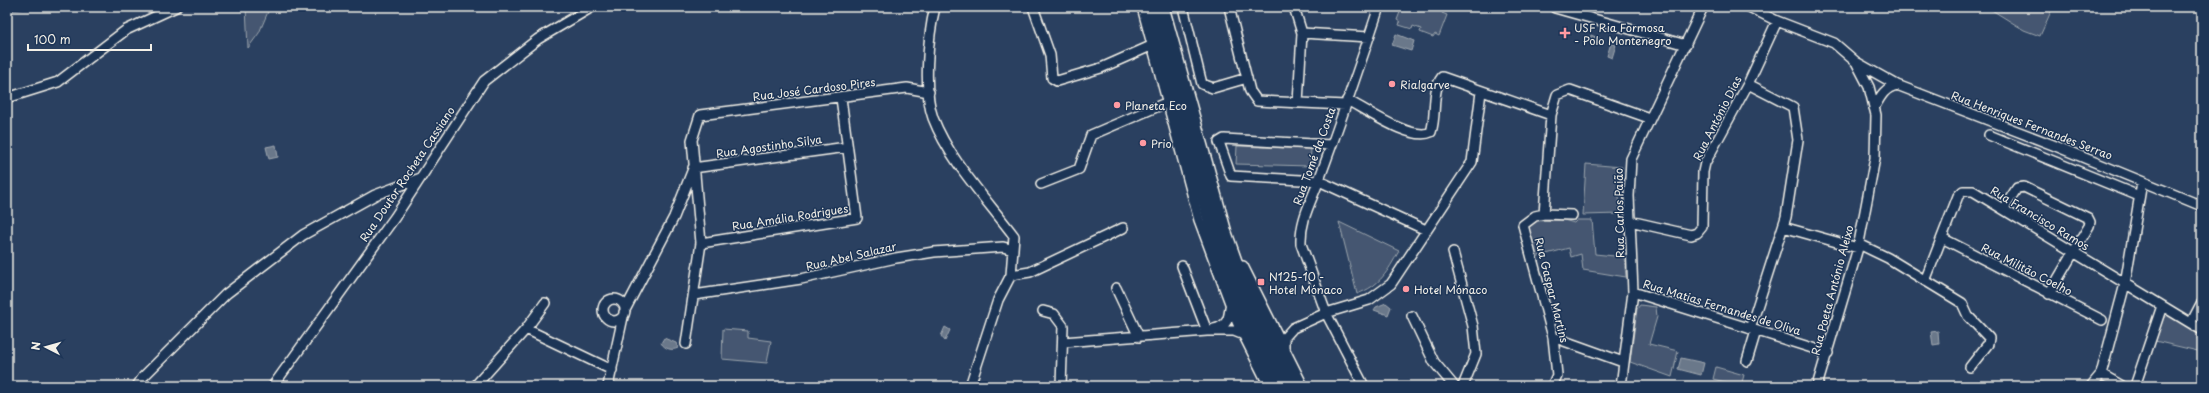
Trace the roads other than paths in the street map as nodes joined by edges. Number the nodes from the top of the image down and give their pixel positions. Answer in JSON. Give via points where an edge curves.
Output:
{"nodes":[{"id":1,"x":176,"y":7,"type":"edge"},
{"id":2,"x":592,"y":7,"type":"edge"},
{"id":3,"x":936,"y":7,"type":"edge"},
{"id":4,"x":1033,"y":7,"type":"edge"},
{"id":5,"x":1142,"y":7,"type":"edge"},
{"id":6,"x":1150,"y":7,"type":"edge"},
{"id":7,"x":1162,"y":7,"type":"edge"},
{"id":8,"x":1183,"y":7,"type":"edge"},
{"id":9,"x":1229,"y":7,"type":"edge"},
{"id":10,"x":1294,"y":7,"type":"edge"},
{"id":11,"x":1379,"y":7,"type":"edge"},
{"id":12,"x":1703,"y":7,"type":"edge"},
{"id":13,"x":1743,"y":7,"type":"edge"},
{"id":14,"x":1555,"y":8,"type":"edge"},
{"id":15,"x":1752,"y":9,"type":"edge"},
{"id":16,"x":1777,"y":21,"type":"junction"},
{"id":17,"x":1302,"y":33,"type":"junction"},
{"id":18,"x":1369,"y":37,"type":"junction"},
{"id":19,"x":1686,"y":45,"type":"junction"},
{"id":20,"x":1153,"y":46,"type":"junction"},
{"id":21,"x":1856,"y":62,"type":"junction"},
{"id":22,"x":1247,"y":78,"type":"junction"},
{"id":23,"x":1748,"y":84,"type":"junction"},
{"id":24,"x":1897,"y":85,"type":"junction"},
{"id":25,"x":929,"y":92,"type":"junction"},
{"id":26,"x":1481,"y":92,"type":"junction"},
{"id":27,"x":7,"y":98,"type":"edge"},
{"id":28,"x":841,"y":98,"type":"junction"},
{"id":29,"x":1168,"y":102,"type":"junction"},
{"id":30,"x":1346,"y":102,"type":"junction"},
{"id":31,"x":1298,"y":103,"type":"junction"},
{"id":32,"x":1874,"y":108,"type":"junction"},
{"id":33,"x":1551,"y":115,"type":"junction"},
{"id":34,"x":1649,"y":118,"type":"junction"},
{"id":35,"x":1193,"y":121,"type":"junction"},
{"id":36,"x":1989,"y":134,"type":"dead end"},
{"id":37,"x":1331,"y":145,"type":"junction"},
{"id":38,"x":848,"y":147,"type":"junction"},
{"id":39,"x":693,"y":168,"type":"junction"},
{"id":40,"x":418,"y":179,"type":"junction"},
{"id":41,"x":1319,"y":180,"type":"junction"},
{"id":42,"x":2142,"y":182,"type":"junction"},
{"id":43,"x":1041,"y":184,"type":"dead end"},
{"id":44,"x":2139,"y":196,"type":"junction"},
{"id":45,"x":2202,"y":206,"type":"edge"},
{"id":46,"x":2004,"y":208,"type":"junction"},
{"id":47,"x":1544,"y":214,"type":"junction"},
{"id":48,"x":1572,"y":215,"type":"dead end"},
{"id":49,"x":1630,"y":221,"type":"junction"},
{"id":50,"x":1783,"y":227,"type":"junction"},
{"id":51,"x":1122,"y":228,"type":"dead end"},
{"id":52,"x":1426,"y":230,"type":"junction"},
{"id":53,"x":1942,"y":238,"type":"junction"},
{"id":54,"x":701,"y":244,"type":"junction"},
{"id":55,"x":1859,"y":246,"type":"junction"},
{"id":56,"x":1013,"y":250,"type":"junction"},
{"id":57,"x":1453,"y":252,"type":"dead end"},
{"id":58,"x":2074,"y":252,"type":"junction"},
{"id":59,"x":1182,"y":266,"type":"dead end"},
{"id":60,"x":1011,"y":275,"type":"junction"},
{"id":61,"x":1925,"y":281,"type":"junction"},
{"id":62,"x":2125,"y":284,"type":"junction"},
{"id":63,"x":1116,"y":288,"type":"dead end"},
{"id":64,"x":1633,"y":292,"type":"junction"},
{"id":65,"x":2049,"y":294,"type":"junction"},
{"id":66,"x":694,"y":295,"type":"junction"},
{"id":67,"x":2202,"y":302,"type":"edge"},
{"id":68,"x":545,"y":303,"type":"dead end"},
{"id":69,"x":1230,"y":304,"type":"junction"},
{"id":70,"x":2162,"y":306,"type":"junction"},
{"id":71,"x":1043,"y":311,"type":"dead end"},
{"id":72,"x":1326,"y":313,"type":"junction"},
{"id":73,"x":1412,"y":316,"type":"dead end"},
{"id":74,"x":2102,"y":320,"type":"dead end"},
{"id":75,"x":1270,"y":322,"type":"junction"},
{"id":76,"x":2192,"y":323,"type":"junction"},
{"id":77,"x":1299,"y":325,"type":"junction"},
{"id":78,"x":526,"y":329,"type":"junction"},
{"id":79,"x":1753,"y":330,"type":"junction"},
{"id":80,"x":2202,"y":330,"type":"edge"},
{"id":81,"x":1207,"y":331,"type":"junction"},
{"id":82,"x":1244,"y":334,"type":"junction"},
{"id":83,"x":1139,"y":337,"type":"junction"},
{"id":84,"x":1553,"y":337,"type":"junction"},
{"id":85,"x":1063,"y":342,"type":"junction"},
{"id":86,"x":686,"y":344,"type":"dead end"},
{"id":87,"x":1284,"y":351,"type":"junction"},
{"id":88,"x":1828,"y":353,"type":"junction"},
{"id":89,"x":1747,"y":361,"type":"dead end"},
{"id":90,"x":1623,"y":362,"type":"junction"},
{"id":91,"x":1970,"y":367,"type":"dead end"},
{"id":92,"x":612,"y":370,"type":"junction"},
{"id":93,"x":2101,"y":374,"type":"junction"},
{"id":94,"x":136,"y":386,"type":"edge"},
{"id":95,"x":273,"y":386,"type":"edge"},
{"id":96,"x":475,"y":386,"type":"edge"},
{"id":97,"x":608,"y":386,"type":"edge"},
{"id":98,"x":970,"y":386,"type":"edge"},
{"id":99,"x":1061,"y":386,"type":"edge"},
{"id":100,"x":1269,"y":386,"type":"edge"},
{"id":101,"x":1280,"y":386,"type":"edge"},
{"id":102,"x":1292,"y":386,"type":"edge"},
{"id":103,"x":1303,"y":386,"type":"edge"},
{"id":104,"x":1364,"y":386,"type":"edge"},
{"id":105,"x":1454,"y":386,"type":"edge"},
{"id":106,"x":1463,"y":386,"type":"edge"},
{"id":107,"x":1552,"y":386,"type":"edge"},
{"id":108,"x":1622,"y":386,"type":"edge"},
{"id":109,"x":1818,"y":386,"type":"edge"},
{"id":110,"x":2091,"y":386,"type":"edge"},
{"id":111,"x":2122,"y":386,"type":"edge"},
{"id":112,"x":2135,"y":386,"type":"edge"}],
"edges":[{"from":1,"to":27,"type":"street","via":[[126,30],[58,82]]},
{"from":2,"to":40,"type":"street","name":"Rua Doutor Rocheta Cassiano","via":[[538,39],[484,81]]},
{"from":3,"to":25,"type":"street","via":[[928,46]]},
{"from":4,"to":20,"type":"street","via":[[1050,55],[1052,78],[1057,81],[1101,68]]},
{"from":5,"to":20,"type":"street"},
{"from":6,"to":101,"type":"main road","via":[[1227,273],[1254,336]]},
{"from":7,"to":35,"type":"main road"},
{"from":8,"to":22,"type":"street","via":[[1202,84],[1213,88]]},
{"from":9,"to":22,"type":"street"},
{"from":10,"to":17,"type":"street"},
{"from":11,"to":18,"type":"street","name":"Rua Tomé da Costa"},
{"from":12,"to":19,"type":"street","name":"Rua Carlos Paião"},
{"from":13,"to":15,"type":"street","name":"Rua Poeta António Aleixo"},
{"from":14,"to":19,"type":"street"},
{"from":15,"to":16,"type":"street","name":"Rua Poeta António Aleixo"},
{"from":16,"to":21,"type":"street","name":"Rua Poeta António Aleixo","via":[[1834,43]]},
{"from":16,"to":23,"type":"street","name":"Rua António Dias"},
{"from":17,"to":18,"type":"street"},
{"from":17,"to":31,"type":"street"},
{"from":18,"to":30,"type":"street","name":"Rua Tomé da Costa"},
{"from":19,"to":34,"type":"street","name":"Rua Carlos Paião"},
{"from":20,"to":29,"type":"street"},
{"from":21,"to":24,"type":"street","name":"Rua Henriques Fernandes Serrao"},
{"from":21,"to":32,"type":"street","name":"Rua Poeta António Aleixo","via":[[1869,87]]},
{"from":22,"to":31,"type":"street","via":[[1250,91],[1257,101]]},
{"from":23,"to":49,"type":"street","name":"Rua António Dias","via":[[1705,163],[1702,227],[1697,233],[1691,235]]},
{"from":23,"to":50,"type":"street","via":[[1793,107],[1798,140]]},
{"from":24,"to":32,"type":"street","via":[[1889,87]]},
{"from":24,"to":42,"type":"street","name":"Rua Henriques Fernandes Serrao"},
{"from":25,"to":28,"type":"street","name":"Rua José Cardoso Pires","via":[[907,88]]},
{"from":25,"to":56,"type":"street","via":[[932,117],[941,136],[958,163],[1014,236]]},
{"from":26,"to":30,"type":"street","via":[[1442,77],[1438,82],[1434,123],[1431,132],[1426,134],[1410,133]]},
{"from":26,"to":33,"type":"street"},
{"from":26,"to":52,"type":"street","via":[[1472,162]]},
{"from":28,"to":38,"type":"street","name":"Rua Amália Rodrigues"},
{"from":28,"to":39,"type":"street","name":"Rua José Cardoso Pires","via":[[700,115],[692,140]]},
{"from":29,"to":43,"type":"street","via":[[1091,135],[1079,169]]},
{"from":29,"to":69,"type":"street","via":[[1199,220]]},
{"from":30,"to":31,"type":"street"},
{"from":30,"to":37,"type":"street","name":"Rua Tomé da Costa"},
{"from":32,"to":55,"type":"street","name":"Rua Poeta António Aleixo","via":[[1875,158]]},
{"from":33,"to":34,"type":"street","via":[[1557,95],[1570,90]]},
{"from":33,"to":47,"type":"street"},
{"from":34,"to":49,"type":"street","name":"Rua Carlos Paião","via":[[1631,159]]},
{"from":35,"to":75,"type":"street","via":[[1244,270]]},
{"from":35,"to":102,"type":"main road","via":[[1212,194],[1242,282]]},
{"from":36,"to":44,"type":"street"},
{"from":37,"to":41,"type":"street","name":"Rua Tomé da Costa"},
{"from":37,"to":41,"type":"street","via":[[1224,139],[1219,142],[1231,176]]},
{"from":38,"to":39,"type":"street","name":"Rua Agostinho Silva"},
{"from":38,"to":54,"type":"street","name":"Rua Amália Rodrigues","via":[[857,218]]},
{"from":39,"to":54,"type":"street"},
{"from":39,"to":92,"type":"street","via":[[674,217],[624,314]]},
{"from":40,"to":94,"type":"street","via":[[375,195],[303,236],[226,294]]},
{"from":40,"to":95,"type":"street","name":"Rua Doutor Rocheta Cassiano","via":[[395,217]]},
{"from":41,"to":52,"type":"street"},
{"from":41,"to":72,"type":"street","name":"Rua Tomé da Costa","via":[[1302,222],[1301,233],[1302,244]]},
{"from":42,"to":44,"type":"street"},
{"from":42,"to":45,"type":"street","name":"Rua Henriques Fernandes Serrao"},
{"from":44,"to":62,"type":"street"},
{"from":46,"to":53,"type":"street","name":"Rua Francisco Ramos","via":[[1973,191],[1963,191],[1958,196]]},
{"from":46,"to":58,"type":"street","name":"Rua Francisco Ramos"},
{"from":46,"to":58,"type":"street","via":[[2017,188],[2024,187],[2088,218],[2089,226]]},
{"from":47,"to":48,"type":"street","name":"Rua Gaspar Martins"},
{"from":47,"to":84,"type":"street","name":"Rua Gaspar Martins","via":[[1535,216],[1523,225]]},
{"from":49,"to":64,"type":"street","name":"Rua Carlos Paião"},
{"from":50,"to":55,"type":"street"},
{"from":50,"to":79,"type":"street"},
{"from":51,"to":60,"type":"street","via":[[1030,272]]},
{"from":52,"to":72,"type":"street","via":[[1391,284],[1369,300]]},
{"from":53,"to":61,"type":"street","name":"Rua Francisco Ramos"},
{"from":53,"to":65,"type":"street","name":"Rua Militão Coelho"},
{"from":54,"to":66,"type":"street"},
{"from":55,"to":61,"type":"street","via":[[1888,258]]},
{"from":55,"to":88,"type":"street","name":"Rua Poeta António Aleixo"},
{"from":56,"to":60,"type":"street"},
{"from":56,"to":66,"type":"street","name":"Rua Abel Salazar","via":[[1003,247],[934,252],[801,279]]},
{"from":57,"to":106,"type":"street","via":[[1473,326],[1476,354]]},
{"from":58,"to":62,"type":"street","name":"Rua Francisco Ramos"},
{"from":58,"to":65,"type":"street"},
{"from":59,"to":81,"type":"street"},
{"from":60,"to":98,"type":"street","via":[[998,300]]},
{"from":61,"to":91,"type":"street","via":[[1966,305],[1968,316],[1989,338],[1988,344]]},
{"from":62,"to":70,"type":"street","name":"Rua Francisco Ramos"},
{"from":62,"to":93,"type":"street"},
{"from":63,"to":83,"type":"street"},
{"from":64,"to":79,"type":"street","name":"Rua Matias Fernandes de Oliva"},
{"from":64,"to":90,"type":"street","name":"Rua Carlos Paião"},
{"from":65,"to":74,"type":"street","name":"Rua Militão Coelho"},
{"from":66,"to":86,"type":"street"},
{"from":67,"to":76,"type":"street"},
{"from":68,"to":78,"type":"street"},
{"from":69,"to":81,"type":"street","via":[[1226,323],[1221,328]]},
{"from":69,"to":82,"type":"street"},
{"from":70,"to":76,"type":"street","name":"Rua Francisco Ramos"},
{"from":70,"to":112,"type":"street"},
{"from":71,"to":85,"type":"street","via":[[1060,319],[1063,326]]},
{"from":72,"to":77,"type":"street"},
{"from":72,"to":104,"type":"street","name":"Rua Tomé da Costa"},
{"from":73,"to":105,"type":"street","via":[[1434,362]]},
{"from":75,"to":77,"type":"street","via":[[1276,327],[1287,329]]},
{"from":75,"to":87,"type":"street"},
{"from":76,"to":80,"type":"street","name":"Rua Francisco Ramos"},
{"from":77,"to":87,"type":"street","via":[[1284,338]]},
{"from":78,"to":92,"type":"street"},
{"from":78,"to":96,"type":"street"},
{"from":79,"to":88,"type":"street","name":"Rua Matias Fernandes de Oliva"},
{"from":79,"to":89,"type":"street"},
{"from":81,"to":82,"type":"street","via":[[1234,331]]},
{"from":81,"to":83,"type":"street"},
{"from":82,"to":100,"type":"street"},
{"from":83,"to":85,"type":"street"},
{"from":84,"to":90,"type":"street"},
{"from":84,"to":107,"type":"street","name":"Rua Gaspar Martins","via":[[1557,375]]},
{"from":85,"to":99,"type":"street"},
{"from":87,"to":103,"type":"street"},
{"from":88,"to":109,"type":"street","name":"Rua Poeta António Aleixo"},
{"from":90,"to":108,"type":"street","name":"Rua Carlos Paião"},
{"from":92,"to":97,"type":"street"},
{"from":93,"to":110,"type":"street"},
{"from":93,"to":111,"type":"street"}]}
